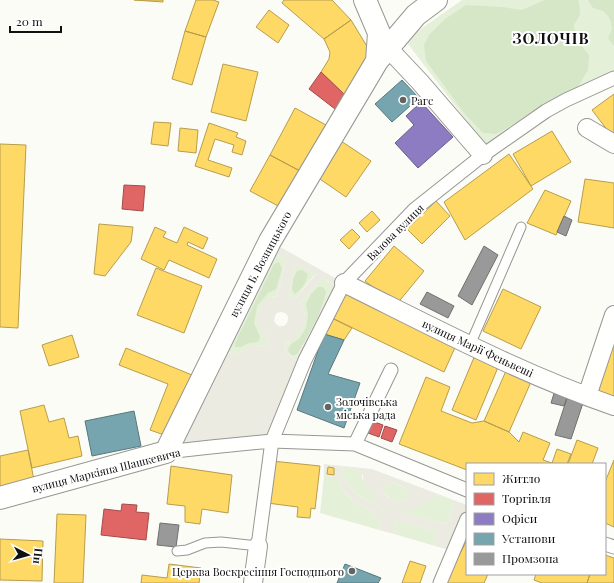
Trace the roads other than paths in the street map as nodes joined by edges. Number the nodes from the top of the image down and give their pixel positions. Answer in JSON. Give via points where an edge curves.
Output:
{"nodes":[{"id":1,"x":365,"y":0,"type":"edge"},
{"id":2,"x":436,"y":0,"type":"edge"},
{"id":3,"x":383,"y":54,"type":"junction"},
{"id":4,"x":614,"y":78,"type":"edge"},
{"id":5,"x":587,"y":128,"type":"dead end"},
{"id":6,"x":614,"y":144,"type":"edge"},
{"id":7,"x":483,"y":155,"type":"junction"},
{"id":8,"x":521,"y":227,"type":"dead end"},
{"id":9,"x":344,"y":283,"type":"junction"},
{"id":10,"x":614,"y":315,"type":"edge"},
{"id":11,"x":470,"y":345,"type":"junction"},
{"id":12,"x":391,"y":370,"type":"dead end"},
{"id":13,"x":587,"y":396,"type":"junction"},
{"id":14,"x":614,"y":406,"type":"edge"},
{"id":15,"x":272,"y":441,"type":"junction"},
{"id":16,"x":355,"y":444,"type":"junction"},
{"id":17,"x":166,"y":452,"type":"junction"},
{"id":18,"x":466,"y":490,"type":"edge"},
{"id":19,"x":0,"y":498,"type":"edge"},
{"id":20,"x":466,"y":521,"type":"edge"},
{"id":21,"x":258,"y":546,"type":"junction"},
{"id":22,"x":177,"y":551,"type":"dead end"},
{"id":23,"x":253,"y":583,"type":"edge"},
{"id":24,"x":440,"y":583,"type":"edge"}],
"edges":[{"from":1,"to":3,"type":"street","name":"вулиця Б. Возницького","via":[[379,33]]},
{"from":2,"to":3,"type":"street","name":"вулиця Б. Возницького","via":[[416,15]]},
{"from":3,"to":7,"type":"street","via":[[420,82]]},
{"from":3,"to":17,"type":"street","name":"вулиця Б. Возницького","via":[[270,241]]},
{"from":4,"to":7,"type":"street","name":"Валова вулиця","via":[[546,111]]},
{"from":5,"to":6,"type":"street"},
{"from":7,"to":9,"type":"street","name":"Валова вулиця","via":[[415,209]]},
{"from":8,"to":11,"type":"lane"},
{"from":9,"to":11,"type":"street","name":"вулиця Марії Феньвеші"},
{"from":9,"to":15,"type":"street","name":"Валова вулиця","via":[[305,360]]},
{"from":10,"to":13,"type":"street"},
{"from":11,"to":13,"type":"street","name":"вулиця Марії Феньвеші"},
{"from":12,"to":16,"type":"street"},
{"from":13,"to":14,"type":"street","name":"вулиця Марії Феньвеші"},
{"from":15,"to":16,"type":"street","name":"вулиця Маркіяна Шашкевича"},
{"from":15,"to":17,"type":"street","name":"вулиця Маркіяна Шашкевича"},
{"from":15,"to":21,"type":"street","name":"Валова вулиця"},
{"from":16,"to":18,"type":"street","name":"вулиця Маркіяна Шашкевича"},
{"from":17,"to":19,"type":"street","name":"вулиця Маркіяна Шашкевича"},
{"from":20,"to":24,"type":"street"},
{"from":21,"to":22,"type":"lane","via":[[205,543]]},
{"from":21,"to":23,"type":"street"}]}
